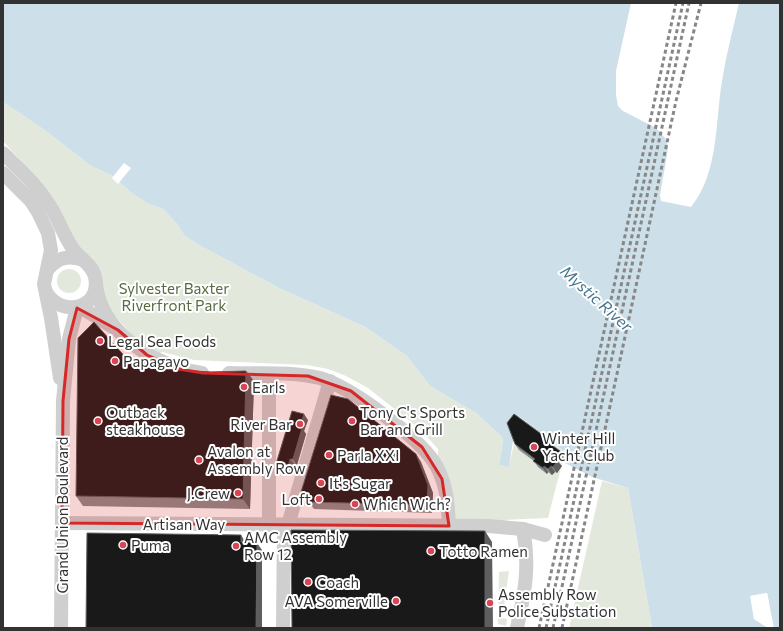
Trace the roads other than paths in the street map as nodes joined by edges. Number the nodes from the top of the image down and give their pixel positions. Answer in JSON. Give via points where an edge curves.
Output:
{"nodes":[{"id":1,"x":3,"y":153,"type":"edge"},
{"id":2,"x":3,"y":173,"type":"edge"},
{"id":3,"x":83,"y":260,"type":"junction"},
{"id":4,"x":48,"y":269,"type":"junction"},
{"id":5,"x":96,"y":284,"type":"junction"},
{"id":6,"x":46,"y":292,"type":"junction"},
{"id":7,"x":78,"y":307,"type":"junction"},
{"id":8,"x":118,"y":330,"type":"junction"},
{"id":9,"x":268,"y":374,"type":"junction"},
{"id":10,"x":330,"y":382,"type":"junction"},
{"id":11,"x":63,"y":401,"type":"junction"},
{"id":12,"x":62,"y":523,"type":"junction"},
{"id":13,"x":269,"y":525,"type":"junction"},
{"id":14,"x":286,"y":525,"type":"junction"},
{"id":15,"x":449,"y":526,"type":"junction"},
{"id":16,"x":523,"y":529,"type":"junction"},
{"id":17,"x":545,"y":535,"type":"dead end"},
{"id":18,"x":61,"y":628,"type":"edge"},
{"id":19,"x":283,"y":628,"type":"edge"},
{"id":20,"x":517,"y":628,"type":"edge"}],
"edges":[{"from":1,"to":3,"type":"street","via":[[42,194],[72,248]]},
{"from":2,"to":4,"type":"street","via":[[31,201],[44,222],[51,250]]},
{"from":3,"to":4,"type":"street","via":[[68,257],[54,263]]},
{"from":3,"to":5,"type":"street","via":[[93,270]]},
{"from":4,"to":6,"type":"street","via":[[45,276]]},
{"from":5,"to":7,"type":"street","name":"Grand Union Boulevard","via":[[91,298]]},
{"from":5,"to":8,"type":"street","via":[[102,308]]},
{"from":6,"to":7,"type":"street","via":[[50,299],[62,307]]},
{"from":6,"to":11,"type":"street","name":"Grand Union Boulevard"},
{"from":7,"to":8,"type":"street"},
{"from":7,"to":11,"type":"street","name":"Grand Union Boulevard","via":[[69,339]]},
{"from":8,"to":9,"type":"street","via":[[147,355],[179,369],[203,373]]},
{"from":9,"to":10,"type":"street","via":[[299,374]]},
{"from":9,"to":13,"type":"street"},
{"from":10,"to":14,"type":"street"},
{"from":10,"to":15,"type":"street","via":[[364,401],[413,439],[430,457],[446,489]]},
{"from":11,"to":12,"type":"street","name":"Grand Union Boulevard"},
{"from":12,"to":13,"type":"street","name":"Artisan Way"},
{"from":12,"to":18,"type":"street","name":"Grand Union Boulevard"},
{"from":13,"to":14,"type":"street","name":"Artisan Way"},
{"from":14,"to":15,"type":"street","name":"Artisan Way"},
{"from":14,"to":19,"type":"street"},
{"from":15,"to":16,"type":"street","name":"Artisan Way"},
{"from":16,"to":17,"type":"street","name":"Artisan Way"},
{"from":16,"to":20,"type":"street","via":[[528,559]]}]}
